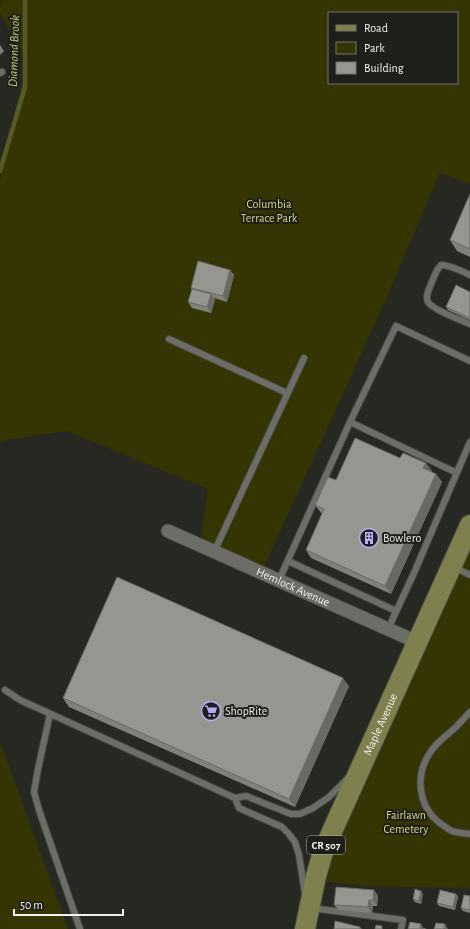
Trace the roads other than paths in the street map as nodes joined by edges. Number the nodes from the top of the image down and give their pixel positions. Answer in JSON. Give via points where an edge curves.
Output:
{"nodes":[{"id":1,"x":470,"y":275,"type":"edge"},
{"id":2,"x":470,"y":324,"type":"edge"},
{"id":3,"x":169,"y":339,"type":"dead end"},
{"id":4,"x":304,"y":358,"type":"dead end"},
{"id":5,"x":470,"y":360,"type":"edge"},
{"id":6,"x":287,"y":394,"type":"junction"},
{"id":7,"x":350,"y":422,"type":"junction"},
{"id":8,"x":470,"y":442,"type":"edge"},
{"id":9,"x":457,"y":473,"type":"junction"},
{"id":10,"x":470,"y":525,"type":"edge"},
{"id":11,"x":168,"y":531,"type":"dead end"},
{"id":12,"x":214,"y":552,"type":"junction"},
{"id":13,"x":288,"y":561,"type":"junction"},
{"id":14,"x":452,"y":566,"type":"junction"},
{"id":15,"x":470,"y":575,"type":"edge"},
{"id":16,"x":279,"y":580,"type":"junction"},
{"id":17,"x":396,"y":611,"type":"junction"},
{"id":18,"x":388,"y":629,"type":"junction"},
{"id":19,"x":418,"y":642,"type":"junction"},
{"id":20,"x":5,"y":690,"type":"dead end"},
{"id":21,"x":470,"y":712,"type":"edge"},
{"id":22,"x":50,"y":714,"type":"junction"},
{"id":23,"x":361,"y":766,"type":"junction"},
{"id":24,"x":235,"y":798,"type":"junction"},
{"id":25,"x":470,"y":834,"type":"edge"},
{"id":26,"x":307,"y":917,"type":"edge"},
{"id":27,"x":80,"y":929,"type":"edge"},
{"id":28,"x":401,"y":929,"type":"edge"}],
"edges":[{"from":1,"to":2,"type":"lane","via":[[441,265],[427,297],[428,302],[436,309]]},
{"from":3,"to":6,"type":"lane"},
{"from":4,"to":6,"type":"lane"},
{"from":5,"to":7,"type":"lane","via":[[396,326]]},
{"from":6,"to":12,"type":"lane"},
{"from":7,"to":9,"type":"lane"},
{"from":7,"to":13,"type":"lane"},
{"from":8,"to":9,"type":"lane"},
{"from":9,"to":17,"type":"lane"},
{"from":10,"to":14,"type":"main road","name":"Maple Avenue","number":"CR 507"},
{"from":11,"to":12,"type":"street","name":"Hemlock Avenue"},
{"from":12,"to":16,"type":"street","name":"Hemlock Avenue"},
{"from":13,"to":16,"type":"lane"},
{"from":13,"to":17,"type":"lane"},
{"from":14,"to":15,"type":"lane"},
{"from":14,"to":19,"type":"main road","name":"Maple Avenue","number":"CR 507"},
{"from":16,"to":18,"type":"street","name":"Hemlock Avenue"},
{"from":17,"to":18,"type":"lane"},
{"from":18,"to":19,"type":"street","name":"Hemlock Avenue"},
{"from":19,"to":23,"type":"main road","name":"Maple Avenue","number":"CR 507"},
{"from":20,"to":22,"type":"lane"},
{"from":21,"to":25,"type":"lane","via":[[428,755],[422,769],[421,782],[422,796],[427,809],[437,822],[452,830]]},
{"from":22,"to":24,"type":"lane"},
{"from":22,"to":27,"type":"lane","via":[[34,792]]},
{"from":23,"to":24,"type":"lane","via":[[329,797],[300,814],[290,814],[246,796]]},
{"from":23,"to":26,"type":"main road","name":"Maple Avenue","number":"CR 507","via":[[323,852]]},
{"from":24,"to":26,"type":"lane","via":[[239,808],[282,827],[295,842],[299,854]]},
{"from":26,"to":28,"type":"lane","via":[[403,920]]}]}
